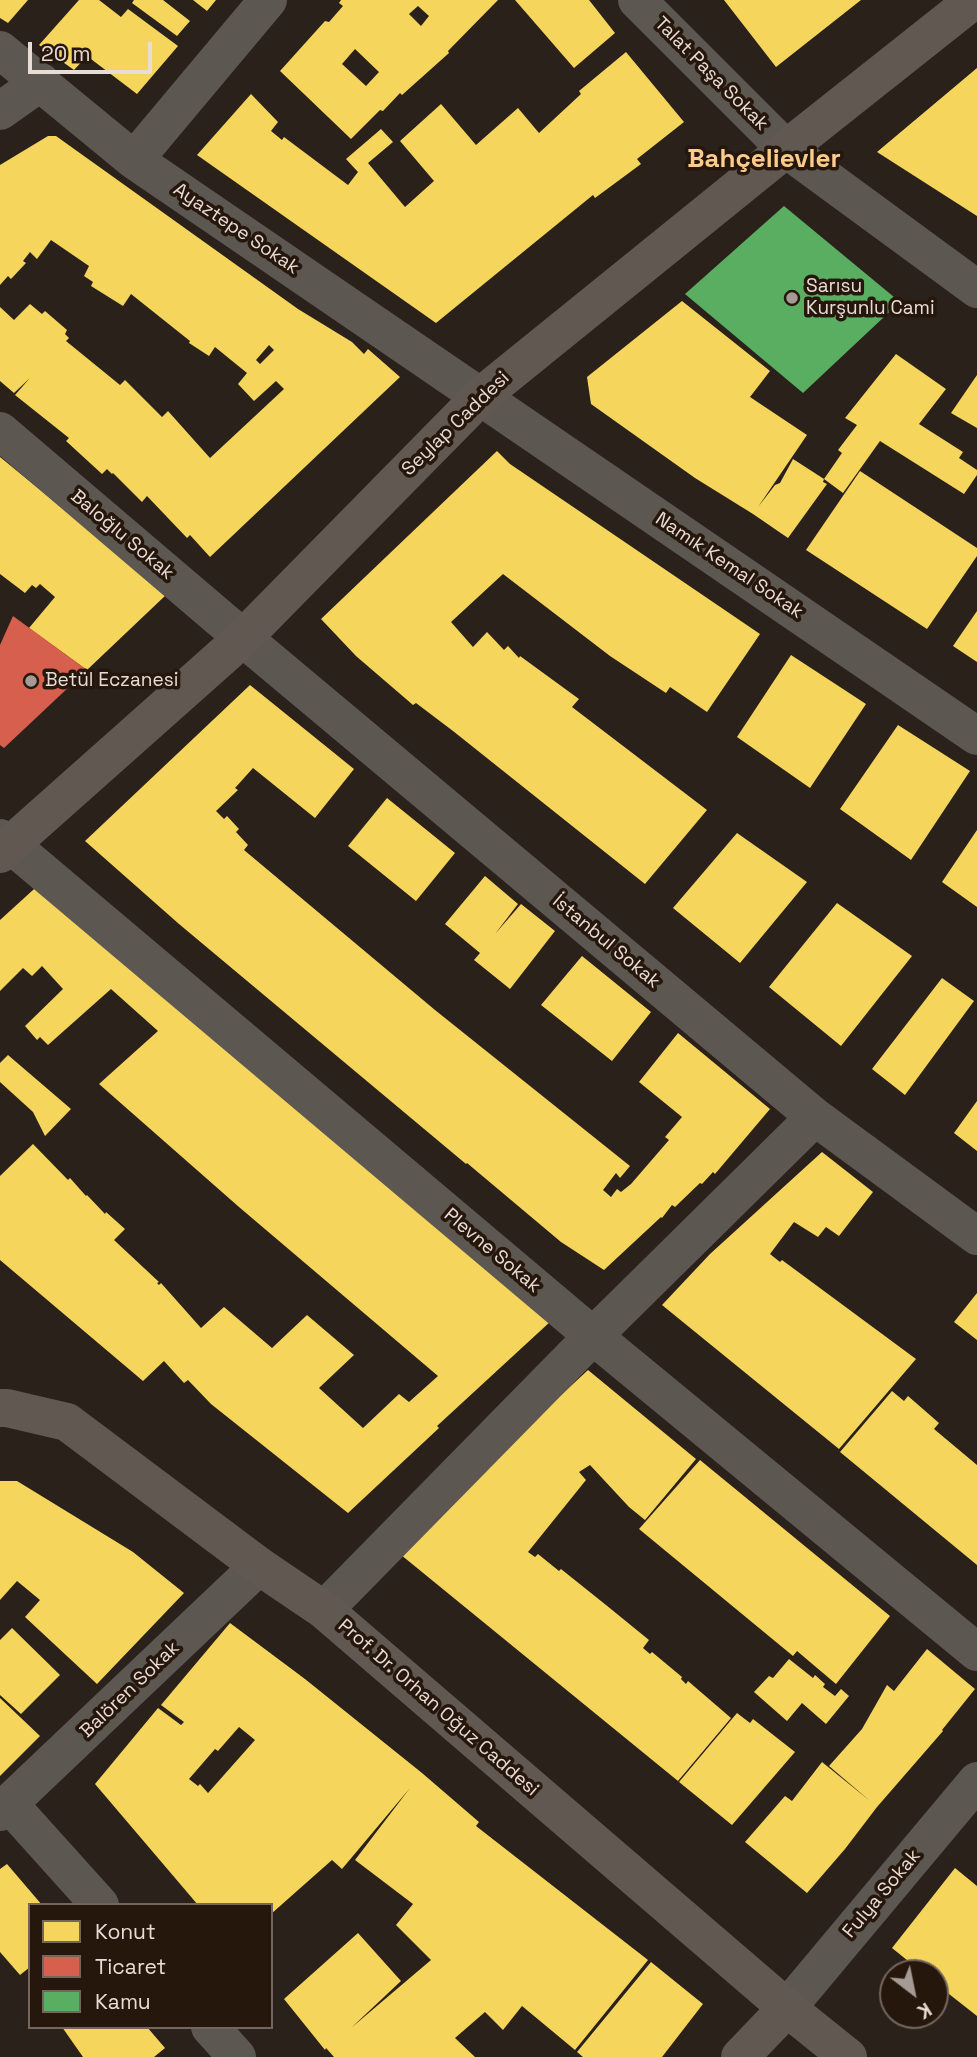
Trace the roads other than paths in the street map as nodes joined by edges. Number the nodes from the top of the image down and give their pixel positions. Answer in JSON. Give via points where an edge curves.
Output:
{"nodes":[{"id":1,"x":268,"y":0,"type":"edge"},
{"id":2,"x":637,"y":0,"type":"edge"},
{"id":3,"x":974,"y":0,"type":"edge"},
{"id":4,"x":0,"y":50,"type":"edge"},
{"id":5,"x":41,"y":82,"type":"junction"},
{"id":6,"x":0,"y":111,"type":"edge"},
{"id":7,"x":786,"y":149,"type":"junction"},
{"id":8,"x":134,"y":160,"type":"junction"},
{"id":9,"x":977,"y":289,"type":"edge"},
{"id":10,"x":481,"y":395,"type":"junction"},
{"id":11,"x":0,"y":431,"type":"edge"},
{"id":12,"x":243,"y":638,"type":"junction"},
{"id":13,"x":977,"y":736,"type":"edge"},
{"id":14,"x":4,"y":845,"type":"edge"},
{"id":15,"x":815,"y":1117,"type":"junction"},
{"id":16,"x":977,"y":1236,"type":"edge"},
{"id":17,"x":593,"y":1336,"type":"junction"},
{"id":18,"x":2,"y":1406,"type":"edge"},
{"id":19,"x":258,"y":1566,"type":"junction"},
{"id":20,"x":324,"y":1610,"type":"junction"},
{"id":21,"x":977,"y":1652,"type":"edge"},
{"id":22,"x":977,"y":1781,"type":"edge"},
{"id":23,"x":5,"y":1809,"type":"edge"},
{"id":24,"x":98,"y":1903,"type":"edge"},
{"id":25,"x":787,"y":2008,"type":"junction"},
{"id":26,"x":212,"y":2029,"type":"edge"},
{"id":27,"x":237,"y":2057,"type":"edge"},
{"id":28,"x":740,"y":2057,"type":"edge"},
{"id":29,"x":848,"y":2057,"type":"edge"}],
"edges":[{"from":1,"to":8,"type":"street"},
{"from":2,"to":7,"type":"street","name":"Talat Paşa Sokak"},
{"from":3,"to":7,"type":"main road","name":"Seylap Caddesi"},
{"from":4,"to":5,"type":"street","name":"Ayaztepe Sokak"},
{"from":5,"to":6,"type":"street"},
{"from":5,"to":8,"type":"street","name":"Ayaztepe Sokak"},
{"from":7,"to":9,"type":"street","name":"Talat Paşa Sokak"},
{"from":7,"to":10,"type":"main road","name":"Seylap Caddesi"},
{"from":8,"to":10,"type":"street","name":"Ayaztepe Sokak"},
{"from":10,"to":12,"type":"main road","name":"Seylap Caddesi"},
{"from":10,"to":13,"type":"street","name":"Namık Kemal Sokak"},
{"from":11,"to":12,"type":"street","name":"Baloğlu Sokak"},
{"from":12,"to":14,"type":"main road","name":"Seylap Caddesi"},
{"from":12,"to":15,"type":"street","name":"İstanbul Sokak"},
{"from":14,"to":17,"type":"street","name":"Plevne Sokak"},
{"from":15,"to":16,"type":"street","name":"İstanbul Sokak"},
{"from":15,"to":17,"type":"street"},
{"from":17,"to":20,"type":"street"},
{"from":17,"to":21,"type":"street","name":"Plevne Sokak"},
{"from":18,"to":19,"type":"main road","name":"Prof. Dr. Orhan Oğuz Caddesi","via":[[66,1422]]},
{"from":19,"to":20,"type":"main road","name":"Prof. Dr. Orhan Oğuz Caddesi"},
{"from":19,"to":23,"type":"street","name":"Balören Sokak"},
{"from":20,"to":25,"type":"main road","name":"Prof. Dr. Orhan Oğuz Caddesi"},
{"from":22,"to":25,"type":"street","name":"Fulya Sokak"},
{"from":23,"to":24,"type":"street"},
{"from":25,"to":28,"type":"main road"},
{"from":25,"to":29,"type":"main road","name":"Prof. Dr. Orhan Oğuz Caddesi"},
{"from":26,"to":27,"type":"street"}]}
